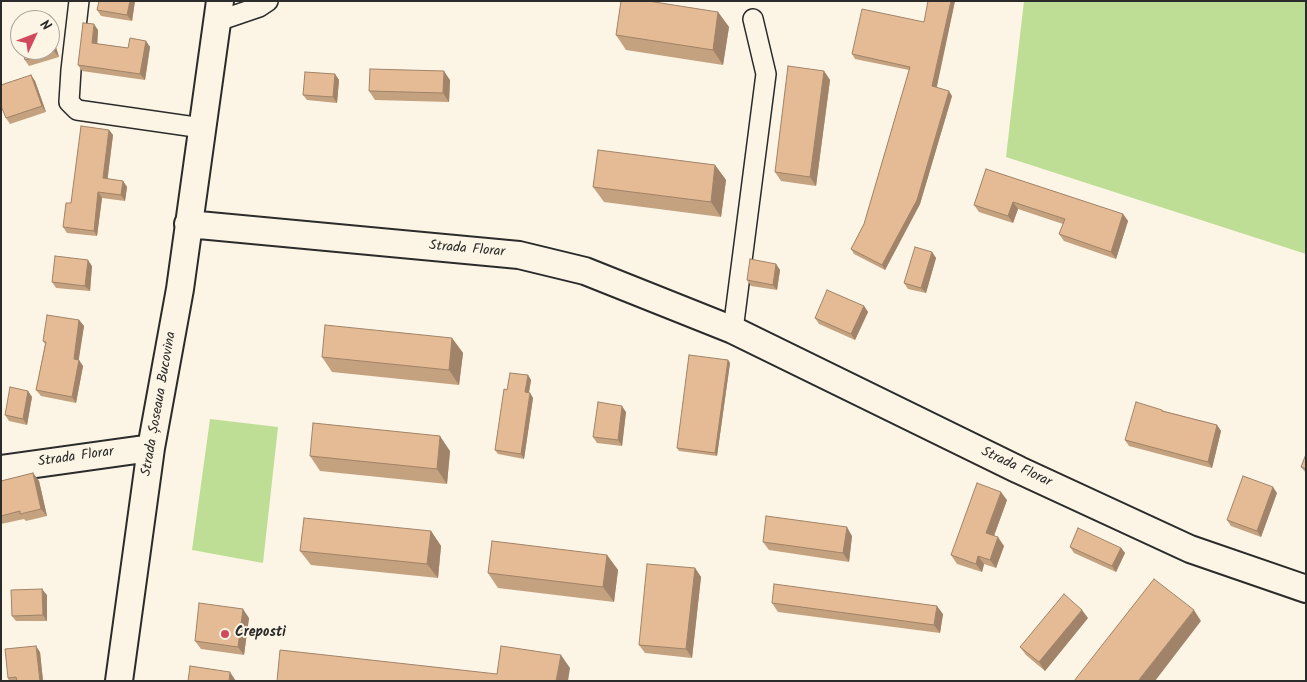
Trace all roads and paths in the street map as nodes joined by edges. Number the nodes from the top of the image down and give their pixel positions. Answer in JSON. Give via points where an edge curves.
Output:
{"nodes":[{"id":1,"x":79,"y":1,"type":"edge"},
{"id":2,"x":268,"y":1,"type":"edge"},
{"id":3,"x":219,"y":11,"type":"edge"},
{"id":4,"x":753,"y":19,"type":"dead end"},
{"id":5,"x":202,"y":128,"type":"junction"},
{"id":6,"x":188,"y":224,"type":"junction"},
{"id":7,"x":733,"y":330,"type":"junction"},
{"id":8,"x":151,"y":448,"type":"junction"},
{"id":9,"x":1,"y":469,"type":"edge"},
{"id":10,"x":1306,"y":589,"type":"edge"},
{"id":11,"x":119,"y":681,"type":"edge"}],
"edges":[{"from":1,"to":5,"type":"street","via":[[69,102],[76,110]]},
{"from":2,"to":3,"type":"street","name":"Strada Șoseaua Bucovina","via":[[259,7]]},
{"from":3,"to":5,"type":"street","name":"Strada Șoseaua Bucovina"},
{"from":4,"to":7,"type":"street","via":[[766,74]]},
{"from":5,"to":6,"type":"street","name":"Strada Șoseaua Bucovina"},
{"from":6,"to":7,"type":"street","name":"Strada Florar","via":[[519,255],[585,271]]},
{"from":6,"to":8,"type":"street","name":"Strada Șoseaua Bucovina","via":[[180,289]]},
{"from":7,"to":10,"type":"street","name":"Strada Florar","via":[[1019,470],[1190,549]]},
{"from":8,"to":9,"type":"street","name":"Strada Florar"},
{"from":8,"to":11,"type":"street","name":"Strada Șoseaua Bucovina"}]}
